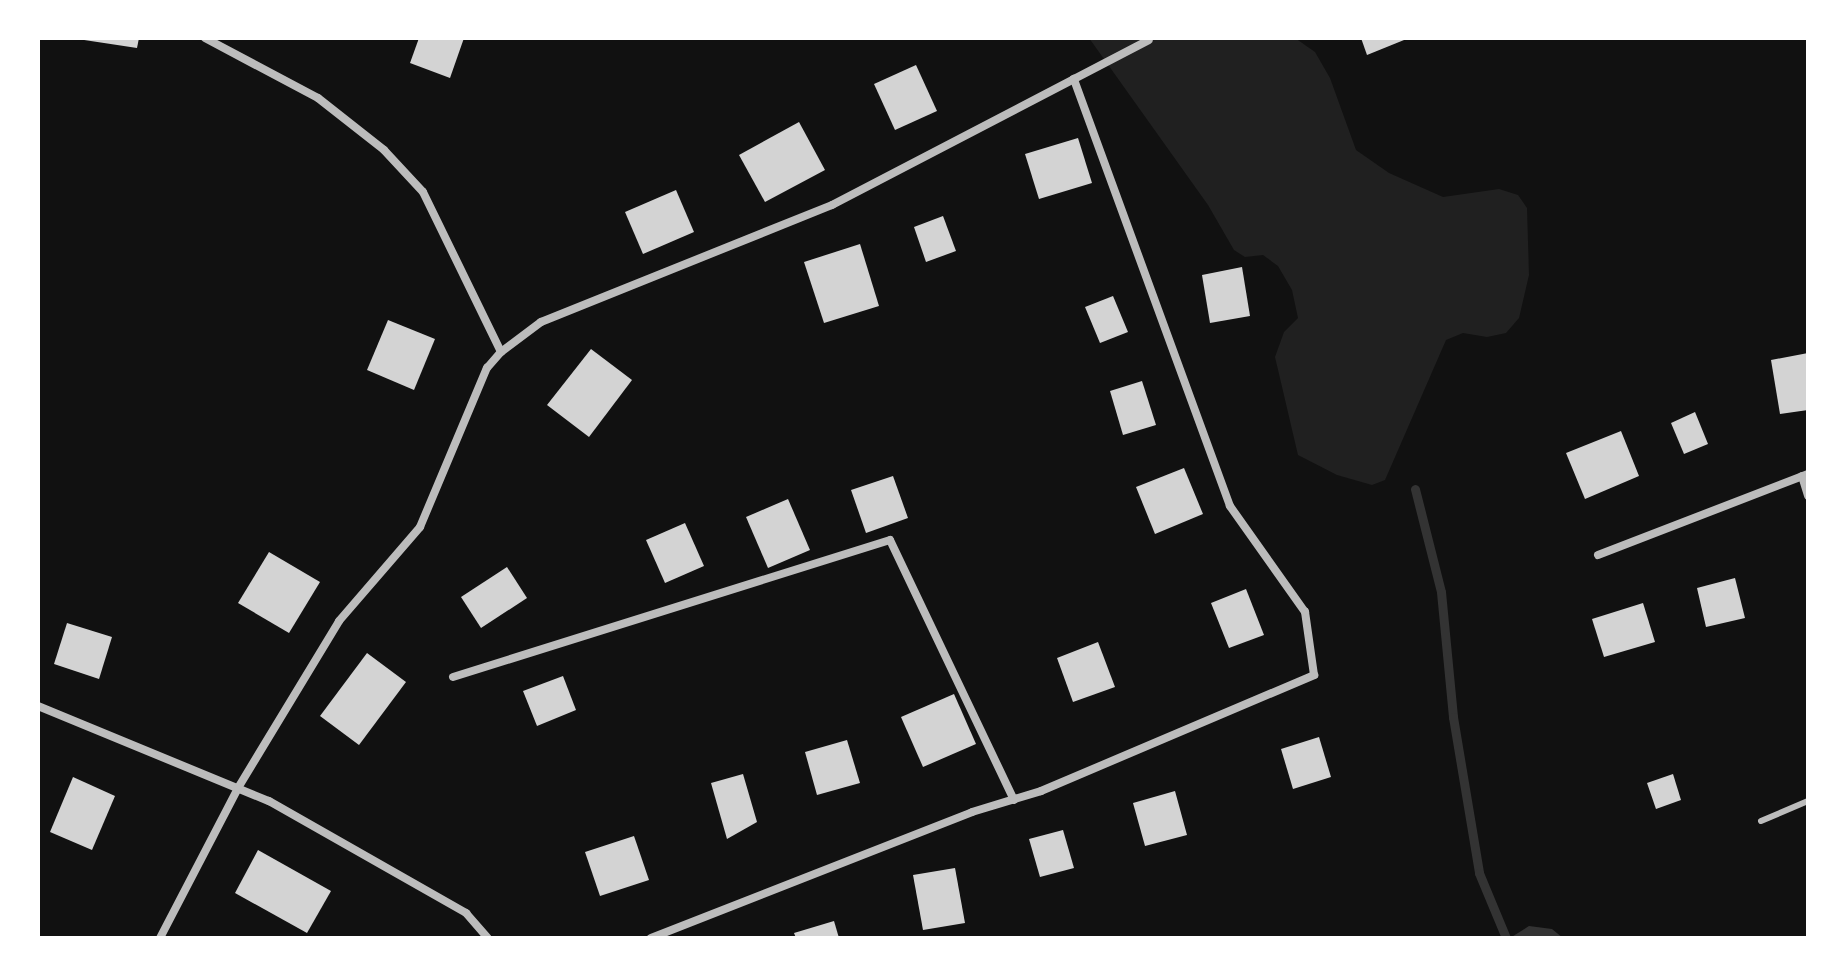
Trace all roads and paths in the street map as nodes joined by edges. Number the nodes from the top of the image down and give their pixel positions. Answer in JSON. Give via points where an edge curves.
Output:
{"nodes":[{"id":1,"x":205,"y":38,"type":"edge"},
{"id":2,"x":1149,"y":40,"type":"edge"},
{"id":3,"x":1074,"y":79,"type":"junction"},
{"id":4,"x":501,"y":352,"type":"junction"},
{"id":5,"x":1805,"y":475,"type":"edge"},
{"id":6,"x":1808,"y":496,"type":"edge"},
{"id":7,"x":1598,"y":555,"type":"dead end"},
{"id":8,"x":453,"y":677,"type":"dead end"},
{"id":9,"x":38,"y":706,"type":"edge"},
{"id":10,"x":238,"y":788,"type":"junction"},
{"id":11,"x":1014,"y":800,"type":"junction"},
{"id":12,"x":1808,"y":801,"type":"edge"},
{"id":13,"x":1761,"y":821,"type":"dead end"},
{"id":14,"x":160,"y":938,"type":"edge"},
{"id":15,"x":488,"y":938,"type":"edge"},
{"id":16,"x":651,"y":938,"type":"edge"}],
"edges":[{"from":1,"to":4,"type":"street","via":[[318,98],[384,150],[423,192]]},
{"from":2,"to":3,"type":"street"},
{"from":3,"to":4,"type":"street","via":[[832,205],[541,322]]},
{"from":3,"to":11,"type":"street","via":[[1230,506],[1305,612],[1314,675]]},
{"from":4,"to":10,"type":"street","via":[[487,368],[420,527],[339,621]]},
{"from":5,"to":6,"type":"street"},
{"from":5,"to":7,"type":"street"},
{"from":8,"to":11,"type":"street","via":[[890,540]]},
{"from":9,"to":10,"type":"street"},
{"from":10,"to":14,"type":"street"},
{"from":10,"to":15,"type":"street","via":[[466,913]]},
{"from":11,"to":16,"type":"street"},
{"from":12,"to":13,"type":"lane"}]}
